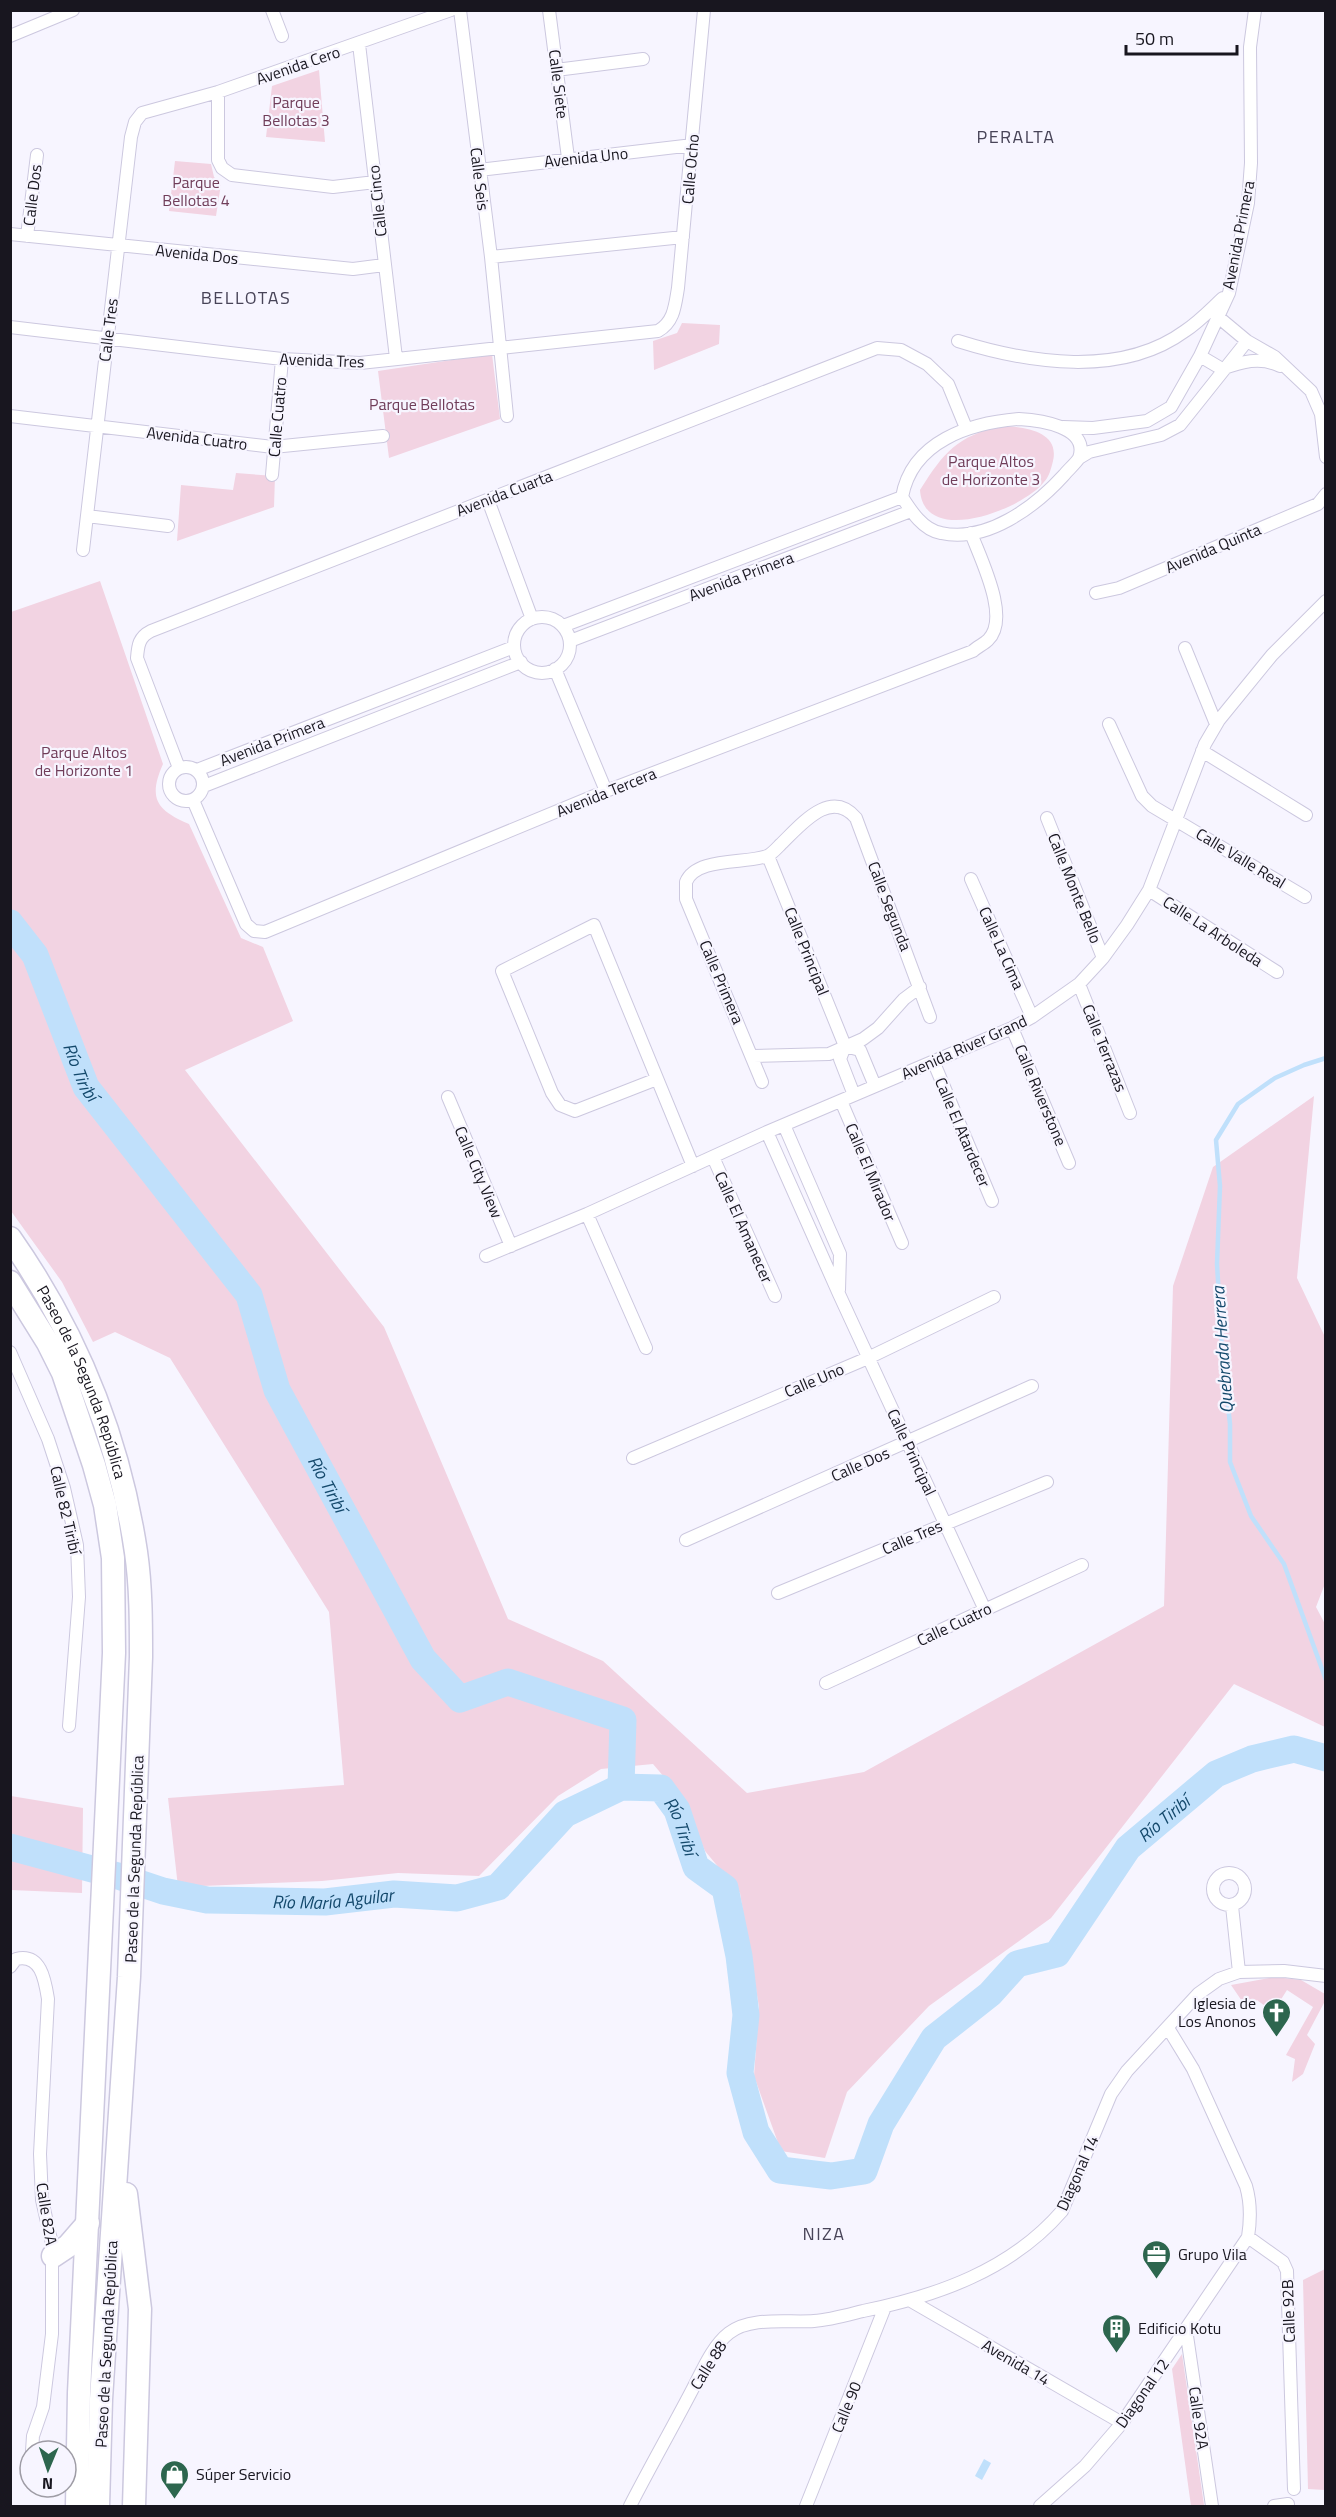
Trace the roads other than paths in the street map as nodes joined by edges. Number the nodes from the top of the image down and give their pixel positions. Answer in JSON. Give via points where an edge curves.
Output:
{"nodes":[{"id":1,"x":73,"y":10,"type":"edge"},
{"id":2,"x":272,"y":10,"type":"edge"},
{"id":3,"x":451,"y":10,"type":"edge"},
{"id":4,"x":460,"y":10,"type":"edge"},
{"id":5,"x":549,"y":10,"type":"edge"},
{"id":6,"x":704,"y":10,"type":"edge"},
{"id":7,"x":1255,"y":10,"type":"edge"},
{"id":8,"x":10,"y":36,"type":"edge"},
{"id":9,"x":282,"y":36,"type":"dead end"},
{"id":10,"x":359,"y":44,"type":"junction"},
{"id":11,"x":643,"y":59,"type":"dead end"},
{"id":12,"x":556,"y":70,"type":"junction"},
{"id":13,"x":218,"y":92,"type":"junction"},
{"id":14,"x":142,"y":113,"type":"joint"},
{"id":15,"x":693,"y":145,"type":"junction"},
{"id":16,"x":37,"y":155,"type":"dead end"},
{"id":17,"x":568,"y":158,"type":"junction"},
{"id":18,"x":479,"y":170,"type":"junction"},
{"id":19,"x":375,"y":182,"type":"junction"},
{"id":20,"x":10,"y":234,"type":"edge"},
{"id":21,"x":27,"y":236,"type":"junction"},
{"id":22,"x":684,"y":237,"type":"junction"},
{"id":23,"x":119,"y":246,"type":"junction"},
{"id":24,"x":491,"y":257,"type":"junction"},
{"id":25,"x":384,"y":265,"type":"junction"},
{"id":26,"x":1228,"y":293,"type":"junction"},
{"id":27,"x":1217,"y":316,"type":"junction"},
{"id":28,"x":668,"y":325,"type":"joint"},
{"id":29,"x":10,"y":327,"type":"edge"},
{"id":30,"x":106,"y":338,"type":"junction"},
{"id":31,"x":958,"y":341,"type":"dead end"},
{"id":32,"x":1247,"y":341,"type":"junction"},
{"id":33,"x":500,"y":347,"type":"junction"},
{"id":34,"x":1200,"y":356,"type":"junction"},
{"id":35,"x":396,"y":358,"type":"junction"},
{"id":36,"x":282,"y":359,"type":"junction"},
{"id":37,"x":1222,"y":369,"type":"junction"},
{"id":38,"x":1293,"y":372,"type":"junction"},
{"id":39,"x":10,"y":416,"type":"edge"},
{"id":40,"x":507,"y":416,"type":"dead end"},
{"id":41,"x":97,"y":426,"type":"junction"},
{"id":42,"x":966,"y":428,"type":"junction"},
{"id":43,"x":1063,"y":428,"type":"junction"},
{"id":44,"x":383,"y":436,"type":"dead end"},
{"id":45,"x":273,"y":447,"type":"junction"},
{"id":46,"x":1326,"y":457,"type":"edge"},
{"id":47,"x":1079,"y":458,"type":"junction"},
{"id":48,"x":272,"y":474,"type":"dead end"},
{"id":49,"x":1326,"y":494,"type":"edge"},
{"id":50,"x":902,"y":497,"type":"junction"},
{"id":51,"x":488,"y":500,"type":"junction"},
{"id":52,"x":912,"y":512,"type":"junction"},
{"id":53,"x":87,"y":516,"type":"junction"},
{"id":54,"x":168,"y":526,"type":"dead end"},
{"id":55,"x":971,"y":533,"type":"junction"},
{"id":56,"x":83,"y":550,"type":"dead end"},
{"id":57,"x":1096,"y":592,"type":"dead end"},
{"id":58,"x":1326,"y":601,"type":"edge"},
{"id":59,"x":532,"y":619,"type":"junction"},
{"id":60,"x":563,"y":626,"type":"junction"},
{"id":61,"x":570,"y":641,"type":"junction"},
{"id":62,"x":514,"y":647,"type":"junction"},
{"id":63,"x":1185,"y":648,"type":"dead end"},
{"id":64,"x":521,"y":663,"type":"junction"},
{"id":65,"x":555,"y":669,"type":"junction"},
{"id":66,"x":1109,"y":724,"type":"dead end"},
{"id":67,"x":1216,"y":724,"type":"junction"},
{"id":68,"x":1202,"y":751,"type":"junction"},
{"id":69,"x":179,"y":768,"type":"junction"},
{"id":70,"x":197,"y":770,"type":"junction"},
{"id":71,"x":204,"y":786,"type":"junction"},
{"id":72,"x":606,"y":791,"type":"junction"},
{"id":73,"x":193,"y":800,"type":"junction"},
{"id":74,"x":1306,"y":815,"type":"dead end"},
{"id":75,"x":1047,"y":818,"type":"dead end"},
{"id":76,"x":1177,"y":819,"type":"junction"},
{"id":77,"x":768,"y":856,"type":"junction"},
{"id":78,"x":971,"y":879,"type":"dead end"},
{"id":79,"x":1149,"y":890,"type":"junction"},
{"id":80,"x":1305,"y":897,"type":"dead end"},
{"id":81,"x":1103,"y":958,"type":"junction"},
{"id":82,"x":1277,"y":972,"type":"dead end"},
{"id":83,"x":1079,"y":984,"type":"junction"},
{"id":84,"x":920,"y":987,"type":"junction"},
{"id":85,"x":930,"y":1017,"type":"dead end"},
{"id":86,"x":1032,"y":1017,"type":"junction"},
{"id":87,"x":1012,"y":1028,"type":"junction"},
{"id":88,"x":845,"y":1046,"type":"junction"},
{"id":89,"x":753,"y":1056,"type":"junction"},
{"id":90,"x":934,"y":1063,"type":"junction"},
{"id":91,"x":657,"y":1079,"type":"junction"},
{"id":92,"x":762,"y":1082,"type":"dead end"},
{"id":93,"x":875,"y":1086,"type":"junction"},
{"id":94,"x":854,"y":1095,"type":"junction"},
{"id":95,"x":447,"y":1097,"type":"dead end"},
{"id":96,"x":841,"y":1101,"type":"junction"},
{"id":97,"x":1130,"y":1113,"type":"dead end"},
{"id":98,"x":784,"y":1125,"type":"junction"},
{"id":99,"x":767,"y":1132,"type":"junction"},
{"id":100,"x":713,"y":1157,"type":"junction"},
{"id":101,"x":1069,"y":1163,"type":"dead end"},
{"id":102,"x":693,"y":1166,"type":"junction"},
{"id":103,"x":992,"y":1201,"type":"dead end"},
{"id":104,"x":587,"y":1215,"type":"junction"},
{"id":105,"x":10,"y":1238,"type":"edge"},
{"id":106,"x":902,"y":1243,"type":"dead end"},
{"id":107,"x":511,"y":1246,"type":"junction"},
{"id":108,"x":486,"y":1256,"type":"dead end"},
{"id":109,"x":10,"y":1282,"type":"edge"},
{"id":110,"x":838,"y":1294,"type":"junction"},
{"id":111,"x":776,"y":1296,"type":"dead end"},
{"id":112,"x":994,"y":1298,"type":"dead end"},
{"id":113,"x":646,"y":1348,"type":"dead end"},
{"id":114,"x":10,"y":1352,"type":"edge"},
{"id":115,"x":868,"y":1358,"type":"junction"},
{"id":116,"x":1032,"y":1386,"type":"dead end"},
{"id":117,"x":907,"y":1443,"type":"junction"},
{"id":118,"x":633,"y":1458,"type":"dead end"},
{"id":119,"x":1047,"y":1482,"type":"dead end"},
{"id":120,"x":945,"y":1523,"type":"junction"},
{"id":121,"x":686,"y":1540,"type":"dead end"},
{"id":122,"x":1082,"y":1565,"type":"dead end"},
{"id":123,"x":778,"y":1593,"type":"dead end"},
{"id":124,"x":985,"y":1610,"type":"junction"},
{"id":125,"x":826,"y":1683,"type":"dead end"},
{"id":126,"x":69,"y":1726,"type":"dead end"},
{"id":127,"x":1232,"y":1906,"type":"dead end"},
{"id":128,"x":13,"y":1963,"type":"edge"},
{"id":129,"x":1239,"y":1972,"type":"junction"},
{"id":130,"x":1326,"y":1976,"type":"edge"},
{"id":131,"x":1168,"y":2028,"type":"junction"},
{"id":132,"x":119,"y":2139,"type":"junction"},
{"id":133,"x":88,"y":2223,"type":"junction"},
{"id":134,"x":1248,"y":2236,"type":"junction"},
{"id":135,"x":52,"y":2256,"type":"junction"},
{"id":136,"x":911,"y":2301,"type":"junction"},
{"id":137,"x":885,"y":2307,"type":"junction"},
{"id":138,"x":1186,"y":2329,"type":"junction"},
{"id":139,"x":1122,"y":2423,"type":"junction"},
{"id":140,"x":33,"y":2439,"type":"edge"},
{"id":141,"x":1294,"y":2489,"type":"dead end"},
{"id":142,"x":1288,"y":2504,"type":"dead end"},
{"id":143,"x":77,"y":2506,"type":"edge"},
{"id":144,"x":98,"y":2506,"type":"edge"},
{"id":145,"x":134,"y":2506,"type":"edge"},
{"id":146,"x":630,"y":2506,"type":"edge"},
{"id":147,"x":806,"y":2506,"type":"edge"},
{"id":148,"x":1040,"y":2506,"type":"edge"},
{"id":149,"x":1212,"y":2506,"type":"edge"},
{"id":150,"x":1274,"y":2506,"type":"edge"}],
"edges":[{"from":1,"to":8,"type":"street"},
{"from":2,"to":9,"type":"street"},
{"from":3,"to":10,"type":"street","name":"Avenida Cero"},
{"from":4,"to":18,"type":"street","name":"Calle Seis"},
{"from":5,"to":12,"type":"street","name":"Calle Siete"},
{"from":6,"to":15,"type":"street","name":"Calle Ocho"},
{"from":7,"to":26,"type":"street","name":"Avenida Primera","via":[[1250,47],[1248,203]]},
{"from":10,"to":13,"type":"street","name":"Avenida Cero"},
{"from":10,"to":19,"type":"street","name":"Calle Cinco"},
{"from":11,"to":12,"type":"street"},
{"from":12,"to":17,"type":"street","name":"Calle Siete"},
{"from":13,"to":14,"type":"street","name":"Avenida Cero"},
{"from":13,"to":19,"type":"street","via":[[218,160],[232,175],[333,187]]},
{"from":14,"to":23,"type":"street","name":"Calle Tres","via":[[131,137]]},
{"from":15,"to":17,"type":"street","name":"Avenida Uno"},
{"from":15,"to":22,"type":"street","name":"Calle Ocho"},
{"from":16,"to":21,"type":"street","name":"Calle Dos"},
{"from":17,"to":18,"type":"street","name":"Avenida Uno"},
{"from":18,"to":24,"type":"street","name":"Calle Seis"},
{"from":19,"to":25,"type":"street","name":"Calle Cinco"},
{"from":20,"to":21,"type":"street","name":"Avenida Dos"},
{"from":21,"to":23,"type":"street","name":"Avenida Dos"},
{"from":22,"to":24,"type":"street"},
{"from":22,"to":28,"type":"street","name":"Calle Ocho","via":[[678,288]]},
{"from":23,"to":25,"type":"street","name":"Avenida Dos","via":[[353,269]]},
{"from":23,"to":30,"type":"street","name":"Calle Tres"},
{"from":24,"to":33,"type":"street","name":"Calle Seis"},
{"from":25,"to":35,"type":"street","name":"Calle Cinco"},
{"from":26,"to":27,"type":"street","name":"Avenida Primera"},
{"from":26,"to":31,"type":"street","via":[[1186,331],[1128,356],[1072,362],[1016,356]]},
{"from":27,"to":32,"type":"street"},
{"from":27,"to":34,"type":"street","name":"Avenida Primera"},
{"from":28,"to":33,"type":"street","name":"Avenida Tres","via":[[658,331]]},
{"from":29,"to":30,"type":"street","name":"Avenida Tres"},
{"from":30,"to":36,"type":"street","name":"Avenida Tres"},
{"from":30,"to":41,"type":"street","name":"Calle Tres"},
{"from":32,"to":37,"type":"street"},
{"from":32,"to":38,"type":"street"},
{"from":33,"to":35,"type":"street","name":"Avenida Tres"},
{"from":33,"to":40,"type":"street","name":"Calle Seis"},
{"from":34,"to":37,"type":"street"},
{"from":34,"to":43,"type":"street","name":"Avenida Primera","via":[[1171,407],[1147,420]]},
{"from":35,"to":36,"type":"street","name":"Avenida Tres","via":[[360,363]]},
{"from":36,"to":45,"type":"street","name":"Calle Cuatro"},
{"from":37,"to":38,"type":"street","via":[[1241,362],[1264,361]]},
{"from":37,"to":47,"type":"street","via":[[1180,425],[1161,435],[1089,452]]},
{"from":38,"to":46,"type":"street","via":[[1311,391],[1321,414]]},
{"from":39,"to":41,"type":"street","name":"Avenida Cuatro"},
{"from":41,"to":45,"type":"street","name":"Avenida Cuatro"},
{"from":41,"to":53,"type":"street","name":"Calle Tres"},
{"from":42,"to":43,"type":"street","name":"Avenida Primera","via":[[984,423],[1041,420]]},
{"from":42,"to":50,"type":"street","name":"Avenida Primera","via":[[937,443],[921,459],[904,485]]},
{"from":42,"to":51,"type":"street","name":"Avenida Cuarta","via":[[948,384],[927,364],[901,350],[877,348]]},
{"from":43,"to":47,"type":"street","via":[[1073,434]]},
{"from":44,"to":45,"type":"street","name":"Avenida Cuatro"},
{"from":45,"to":48,"type":"street","name":"Calle Cuatro"},
{"from":47,"to":55,"type":"street","via":[[1033,504],[997,525]]},
{"from":49,"to":57,"type":"street","name":"Avenida Quinta","via":[[1318,504],[1119,588]]},
{"from":50,"to":52,"type":"street"},
{"from":50,"to":60,"type":"street","name":"Avenida Primera"},
{"from":51,"to":59,"type":"street"},
{"from":51,"to":69,"type":"street","name":"Avenida Cuarta","via":[[142,636],[137,658]]},
{"from":52,"to":55,"type":"street","via":[[928,528],[940,533]]},
{"from":52,"to":61,"type":"street","name":"Avenida Primera"},
{"from":53,"to":54,"type":"street"},
{"from":53,"to":56,"type":"street","name":"Calle Tres"},
{"from":55,"to":72,"type":"street","name":"Avenida Tercera","via":[[998,607],[990,639],[973,651]]},
{"from":58,"to":67,"type":"street","name":"Avenida River Grand","via":[[1272,655]]},
{"from":59,"to":60,"type":"street","via":[[554,619]]},
{"from":59,"to":62,"type":"street","via":[[522,626]]},
{"from":60,"to":61,"type":"street"},
{"from":61,"to":65,"type":"street","via":[[564,662]]},
{"from":62,"to":64,"type":"street"},
{"from":62,"to":70,"type":"street","name":"Avenida Primera"},
{"from":63,"to":67,"type":"street"},
{"from":64,"to":65,"type":"street","via":[[531,670]]},
{"from":64,"to":71,"type":"street","name":"Avenida Primera"},
{"from":65,"to":72,"type":"street"},
{"from":66,"to":76,"type":"street","name":"Calle Valle Real","via":[[1142,796]]},
{"from":67,"to":68,"type":"street","name":"Avenida River Grand"},
{"from":68,"to":74,"type":"street"},
{"from":68,"to":76,"type":"street","name":"Avenida River Grand"},
{"from":69,"to":70,"type":"street"},
{"from":69,"to":73,"type":"street","via":[[171,776],[169,788],[181,800]]},
{"from":70,"to":71,"type":"street"},
{"from":71,"to":73,"type":"street"},
{"from":72,"to":73,"type":"street","name":"Avenida Tercera","via":[[265,932],[254,931],[246,924]]},
{"from":75,"to":81,"type":"street","name":"Calle Monte Bello"},
{"from":76,"to":79,"type":"street","name":"Avenida River Grand"},
{"from":76,"to":80,"type":"street","name":"Calle Valle Real"},
{"from":77,"to":84,"type":"street","name":"Calle Segunda","via":[[818,812],[837,806],[848,809],[856,818]]},
{"from":77,"to":88,"type":"street","name":"Calle Principal"},
{"from":77,"to":89,"type":"street","name":"Calle Primera","via":[[705,867],[693,872],[686,882],[686,899]]},
{"from":78,"to":86,"type":"street","name":"Calle La Cima"},
{"from":79,"to":81,"type":"street","name":"Avenida River Grand"},
{"from":79,"to":82,"type":"street","name":"Calle La Arboleda"},
{"from":81,"to":83,"type":"street","name":"Avenida River Grand"},
{"from":83,"to":86,"type":"street","name":"Avenida River Grand"},
{"from":83,"to":97,"type":"street","name":"Calle Terrazas"},
{"from":84,"to":85,"type":"street","name":"Calle Segunda"},
{"from":84,"to":88,"type":"street","via":[[878,1028]]},
{"from":86,"to":87,"type":"street","name":"Avenida River Grand"},
{"from":87,"to":90,"type":"street","name":"Avenida River Grand"},
{"from":87,"to":101,"type":"street","name":"Calle Riverstone"},
{"from":88,"to":89,"type":"street","via":[[829,1054]]},
{"from":88,"to":93,"type":"street","name":"Calle Principal","via":[[862,1053]]},
{"from":88,"to":94,"type":"street","name":"Calle Principal","via":[[840,1059]]},
{"from":89,"to":92,"type":"street","name":"Calle Primera"},
{"from":90,"to":93,"type":"street","name":"Avenida River Grand"},
{"from":90,"to":103,"type":"street","name":"Calle El Atardecer"},
{"from":91,"to":91,"type":"street","via":[[594,925],[502,971],[560,1105],[575,1111]]},
{"from":91,"to":102,"type":"street"},
{"from":93,"to":94,"type":"street","name":"Avenida River Grand"},
{"from":94,"to":96,"type":"street","name":"Avenida River Grand"},
{"from":95,"to":107,"type":"street","name":"Calle City View"},
{"from":96,"to":98,"type":"street","name":"Avenida River Grand"},
{"from":96,"to":106,"type":"street","name":"Calle El Mirador"},
{"from":98,"to":99,"type":"street","name":"Avenida River Grand"},
{"from":98,"to":110,"type":"street","name":"Calle Principal","via":[[840,1254]]},
{"from":99,"to":100,"type":"street","name":"Avenida River Grand"},
{"from":99,"to":110,"type":"street","name":"Calle Principal"},
{"from":100,"to":102,"type":"street","name":"Avenida River Grand"},
{"from":100,"to":111,"type":"street","name":"Calle El Amanecer"},
{"from":102,"to":104,"type":"street","name":"Avenida River Grand"},
{"from":104,"to":107,"type":"street","name":"Avenida River Grand"},
{"from":104,"to":113,"type":"street"},
{"from":105,"to":132,"type":"highway","name":"Paseo de la Segunda República","via":[[48,1294],[79,1357],[107,1432],[136,1552],[141,1604],[136,1798]]},
{"from":107,"to":108,"type":"street","name":"Avenida River Grand"},
{"from":109,"to":133,"type":"highway","name":"Paseo de la Segunda República","via":[[63,1373],[105,1506],[113,1558],[108,1796]]},
{"from":110,"to":115,"type":"street","name":"Calle Principal"},
{"from":112,"to":115,"type":"street","name":"Calle Uno"},
{"from":114,"to":126,"type":"street","name":"Calle 82 Tiribí","via":[[48,1440],[77,1545],[80,1597]]},
{"from":115,"to":117,"type":"street","name":"Calle Principal"},
{"from":115,"to":118,"type":"street","name":"Calle Uno"},
{"from":116,"to":117,"type":"street","name":"Calle Dos"},
{"from":117,"to":120,"type":"street","name":"Calle Principal"},
{"from":117,"to":121,"type":"street","name":"Calle Dos"},
{"from":119,"to":120,"type":"street","name":"Calle Tres"},
{"from":120,"to":123,"type":"street","name":"Calle Tres"},
{"from":120,"to":124,"type":"street","name":"Calle Principal"},
{"from":122,"to":124,"type":"street","name":"Calle Cuatro"},
{"from":124,"to":125,"type":"street","name":"Calle Cuatro"},
{"from":127,"to":129,"type":"street"},
{"from":128,"to":135,"type":"street","name":"Calle 82A","via":[[24,1957],[40,1967],[48,1999],[40,2154],[42,2200]]},
{"from":129,"to":130,"type":"street","via":[[1284,1971]]},
{"from":129,"to":131,"type":"street","name":"Diagonal 14","via":[[1219,1979],[1198,1994]]},
{"from":131,"to":134,"type":"street","via":[[1193,2069],[1246,2186],[1251,2217]]},
{"from":131,"to":136,"type":"street","name":"Diagonal 14","via":[[1111,2094],[1072,2190],[1062,2211],[1050,2224],[976,2277]]},
{"from":132,"to":144,"type":"highway","name":"Paseo de la Segunda República","via":[[101,2399]]},
{"from":132,"to":145,"type":"highway","via":[[140,2309]]},
{"from":133,"to":135,"type":"highway","via":[[68,2246]]},
{"from":133,"to":143,"type":"highway","name":"Paseo de la Segunda República"},
{"from":134,"to":138,"type":"street","name":"Diagonal 12"},
{"from":134,"to":141,"type":"street","name":"Calle 92B","via":[[1283,2262],[1287,2271]]},
{"from":135,"to":140,"type":"street","name":"Calle 82A","via":[[52,2334],[43,2407]]},
{"from":136,"to":137,"type":"street","name":"Diagonal 14"},
{"from":136,"to":139,"type":"street","name":"Avenida 14"},
{"from":137,"to":146,"type":"street","name":"Calle 88","via":[[815,2321],[740,2326],[728,2334],[706,2366]]},
{"from":137,"to":147,"type":"street","name":"Calle 90"},
{"from":138,"to":139,"type":"street","name":"Diagonal 12"},
{"from":138,"to":149,"type":"street","name":"Calle 92A"},
{"from":139,"to":148,"type":"street","name":"Diagonal 12","via":[[1085,2466]]},
{"from":142,"to":150,"type":"street"}]}
